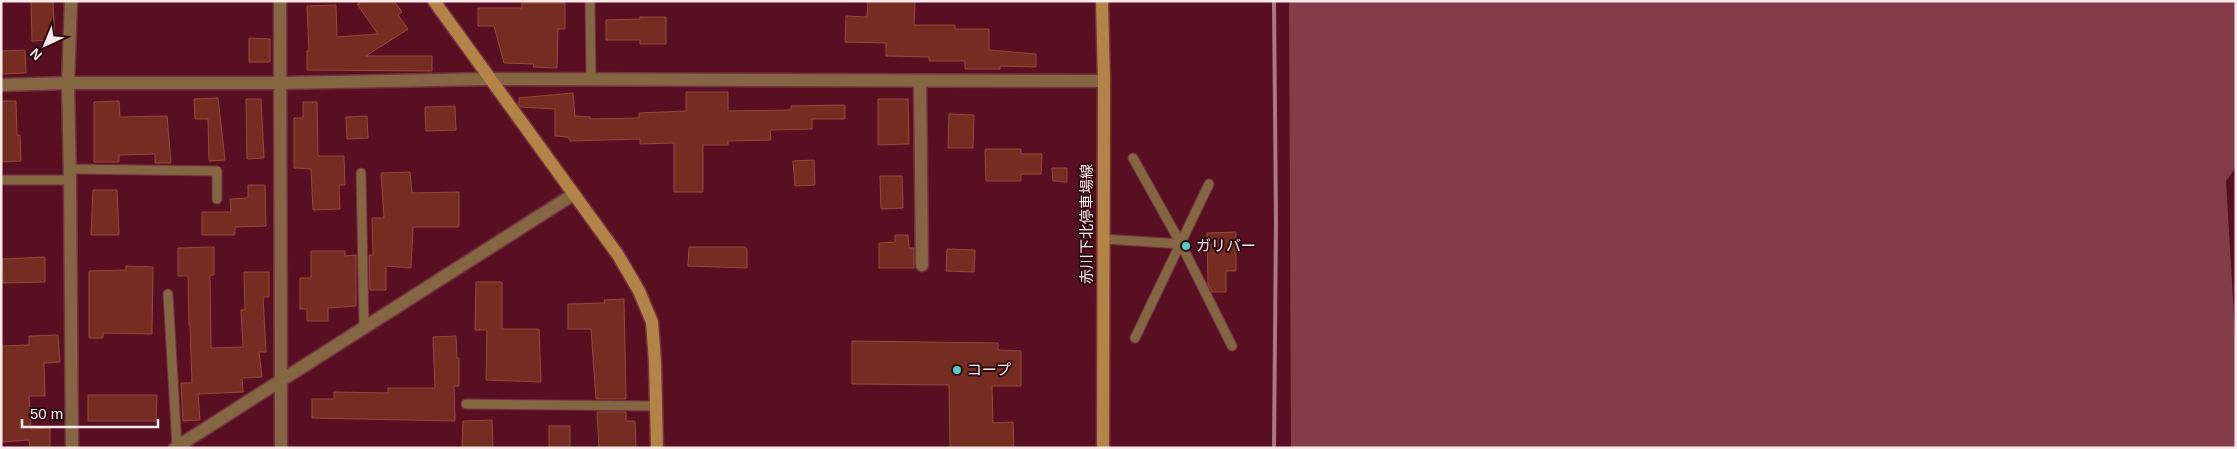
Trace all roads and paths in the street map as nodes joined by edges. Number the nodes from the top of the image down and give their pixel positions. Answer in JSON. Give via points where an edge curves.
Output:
{"nodes":[{"id":1,"x":71,"y":1,"type":"edge"},
{"id":2,"x":280,"y":1,"type":"edge"},
{"id":3,"x":434,"y":1,"type":"edge"},
{"id":4,"x":590,"y":1,"type":"edge"},
{"id":5,"x":1102,"y":1,"type":"edge"},
{"id":6,"x":488,"y":79,"type":"junction"},
{"id":7,"x":591,"y":79,"type":"junction"},
{"id":8,"x":920,"y":81,"type":"junction"},
{"id":9,"x":1104,"y":81,"type":"junction"},
{"id":10,"x":68,"y":83,"type":"junction"},
{"id":11,"x":280,"y":83,"type":"junction"},
{"id":12,"x":1,"y":85,"type":"edge"},
{"id":13,"x":1133,"y":158,"type":"dead end"},
{"id":14,"x":361,"y":173,"type":"dead end"},
{"id":15,"x":70,"y":174,"type":"junction"},
{"id":16,"x":1,"y":180,"type":"edge"},
{"id":17,"x":1209,"y":184,"type":"dead end"},
{"id":18,"x":574,"y":194,"type":"junction"},
{"id":19,"x":217,"y":200,"type":"dead end"},
{"id":20,"x":1104,"y":239,"type":"junction"},
{"id":21,"x":1181,"y":244,"type":"junction"},
{"id":22,"x":922,"y":265,"type":"dead end"},
{"id":23,"x":168,"y":294,"type":"dead end"},
{"id":24,"x":364,"y":327,"type":"junction"},
{"id":25,"x":1135,"y":338,"type":"dead end"},
{"id":26,"x":1232,"y":346,"type":"dead end"},
{"id":27,"x":280,"y":380,"type":"junction"},
{"id":28,"x":466,"y":404,"type":"dead end"},
{"id":29,"x":657,"y":406,"type":"junction"},
{"id":30,"x":182,"y":446,"type":"edge"},
{"id":31,"x":72,"y":448,"type":"edge"},
{"id":32,"x":280,"y":448,"type":"edge"},
{"id":33,"x":657,"y":448,"type":"edge"},
{"id":34,"x":1103,"y":448,"type":"edge"}],
"edges":[{"from":1,"to":10,"type":"street"},
{"from":2,"to":11,"type":"street"},
{"from":3,"to":6,"type":"street"},
{"from":4,"to":7,"type":"lane"},
{"from":5,"to":9,"type":"street","name":"赤川下北停車場線"},
{"from":6,"to":7,"type":"street"},
{"from":6,"to":11,"type":"street"},
{"from":6,"to":18,"type":"street"},
{"from":7,"to":8,"type":"street"},
{"from":8,"to":9,"type":"street"},
{"from":8,"to":22,"type":"street"},
{"from":9,"to":20,"type":"street","name":"赤川下北停車場線"},
{"from":10,"to":11,"type":"street"},
{"from":10,"to":12,"type":"street"},
{"from":10,"to":15,"type":"street"},
{"from":11,"to":27,"type":"street"},
{"from":13,"to":21,"type":"lane"},
{"from":14,"to":24,"type":"lane"},
{"from":15,"to":16,"type":"lane"},
{"from":15,"to":19,"type":"lane","via":[[217,171]]},
{"from":15,"to":31,"type":"street"},
{"from":17,"to":21,"type":"lane"},
{"from":18,"to":24,"type":"street"},
{"from":18,"to":29,"type":"street","via":[[618,255],[652,322]]},
{"from":20,"to":21,"type":"lane"},
{"from":20,"to":34,"type":"street","name":"赤川下北停車場線"},
{"from":21,"to":25,"type":"lane"},
{"from":21,"to":26,"type":"lane"},
{"from":23,"to":30,"type":"lane"},
{"from":24,"to":27,"type":"street"},
{"from":27,"to":30,"type":"street"},
{"from":27,"to":32,"type":"street"},
{"from":28,"to":29,"type":"lane"},
{"from":29,"to":33,"type":"street"}]}
